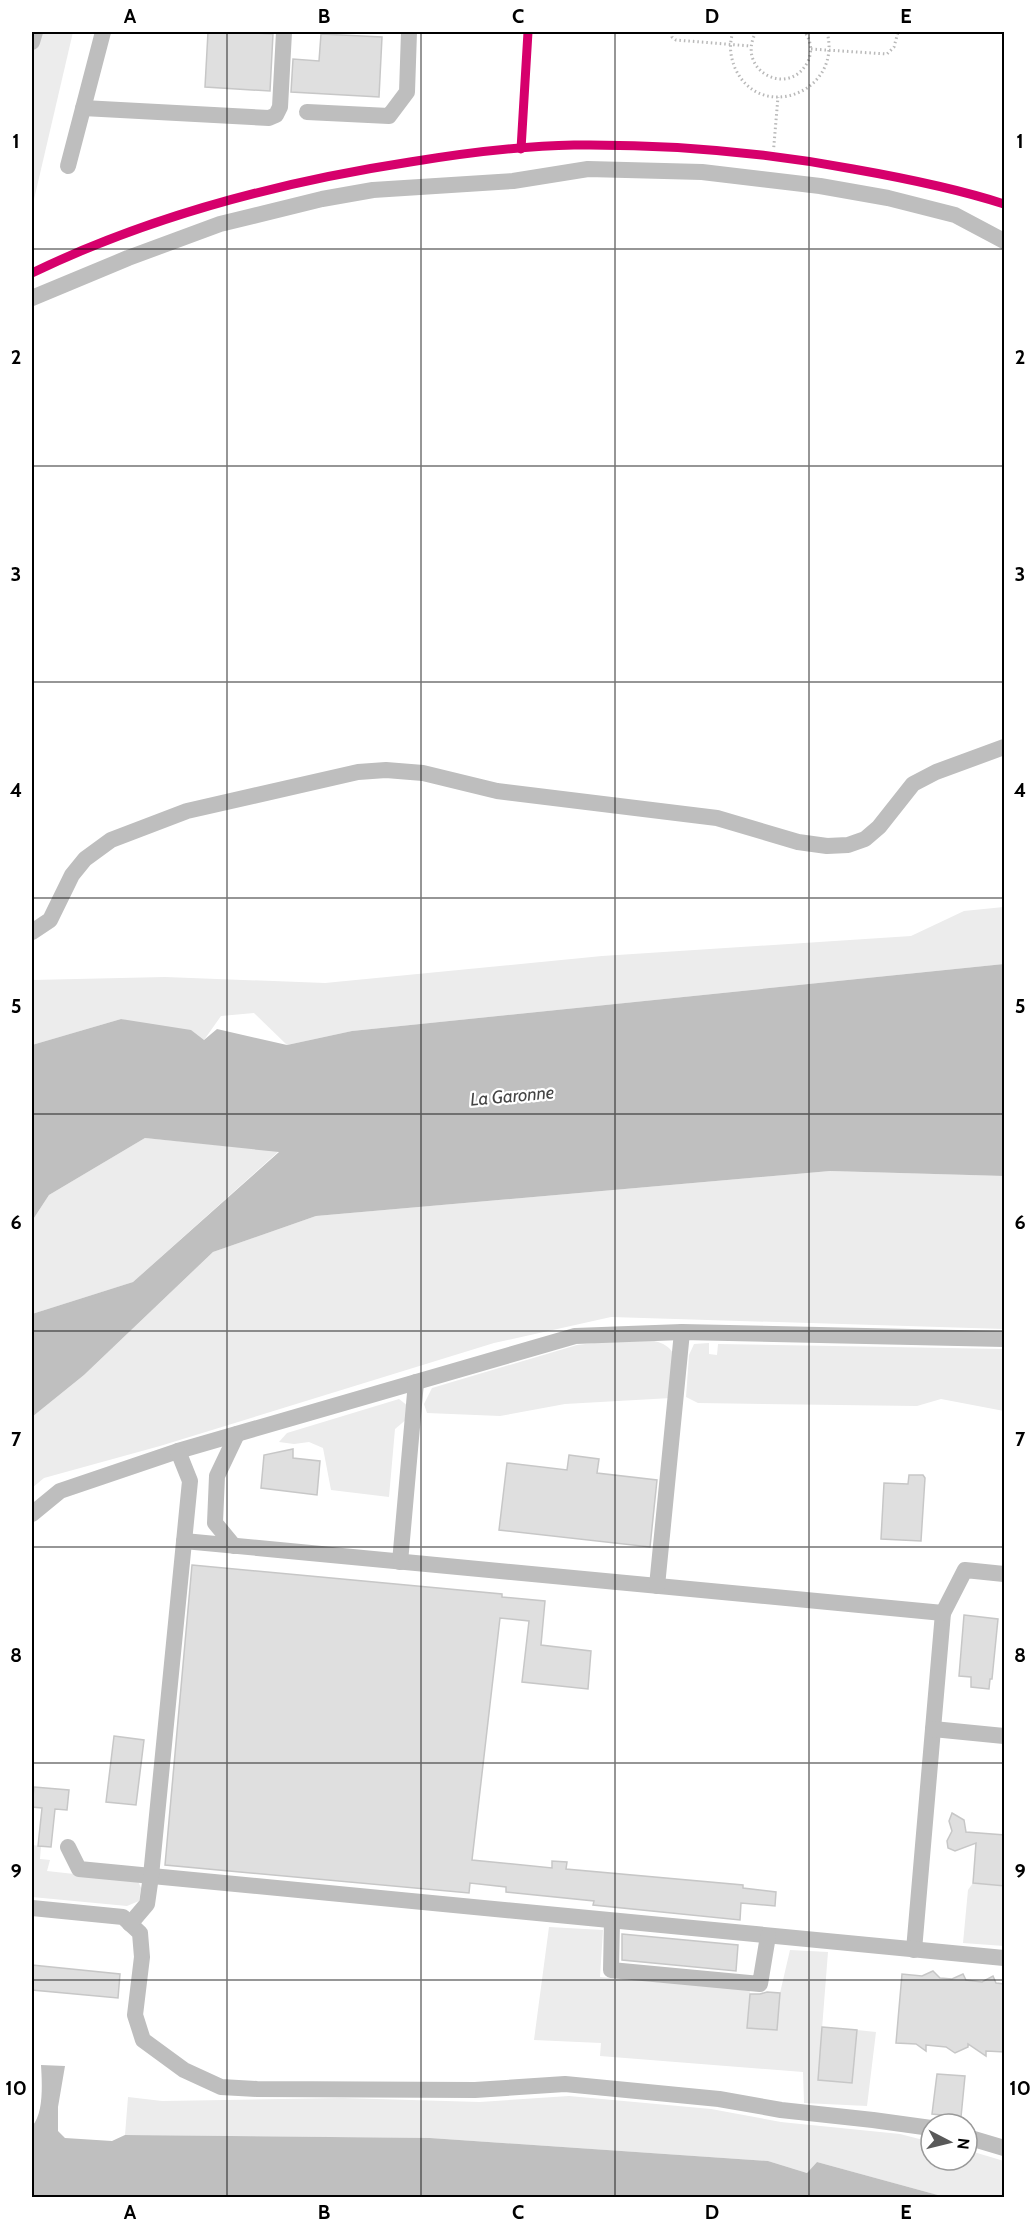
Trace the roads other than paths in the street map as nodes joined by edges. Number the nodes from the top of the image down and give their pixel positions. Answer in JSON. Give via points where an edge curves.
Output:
{"nodes":[{"id":1,"x":35,"y":32,"type":"edge"},
{"id":2,"x":103,"y":32,"type":"edge"},
{"id":3,"x":284,"y":32,"type":"edge"},
{"id":4,"x":408,"y":32,"type":"edge"},
{"id":5,"x":32,"y":42,"type":"edge"},
{"id":6,"x":83,"y":108,"type":"junction"},
{"id":7,"x":307,"y":112,"type":"dead end"},
{"id":8,"x":68,"y":166,"type":"dead end"},
{"id":9,"x":1005,"y":241,"type":"edge"},
{"id":10,"x":32,"y":298,"type":"edge"},
{"id":11,"x":1005,"y":747,"type":"edge"},
{"id":12,"x":32,"y":932,"type":"edge"},
{"id":13,"x":682,"y":1332,"type":"junction"},
{"id":14,"x":1005,"y":1339,"type":"edge"},
{"id":15,"x":416,"y":1382,"type":"junction"},
{"id":16,"x":237,"y":1434,"type":"junction"},
{"id":17,"x":178,"y":1451,"type":"junction"},
{"id":18,"x":32,"y":1514,"type":"edge"},
{"id":19,"x":184,"y":1541,"type":"junction"},
{"id":20,"x":234,"y":1546,"type":"junction"},
{"id":21,"x":400,"y":1562,"type":"junction"},
{"id":22,"x":1005,"y":1574,"type":"edge"},
{"id":23,"x":657,"y":1586,"type":"junction"},
{"id":24,"x":943,"y":1613,"type":"junction"},
{"id":25,"x":933,"y":1729,"type":"junction"},
{"id":26,"x":1005,"y":1736,"type":"edge"},
{"id":27,"x":68,"y":1847,"type":"dead end"},
{"id":28,"x":151,"y":1876,"type":"junction"},
{"id":29,"x":32,"y":1908,"type":"edge"},
{"id":30,"x":612,"y":1921,"type":"junction"},
{"id":31,"x":130,"y":1924,"type":"junction"},
{"id":32,"x":768,"y":1936,"type":"junction"},
{"id":33,"x":914,"y":1950,"type":"junction"},
{"id":34,"x":1005,"y":1958,"type":"edge"},
{"id":35,"x":919,"y":2126,"type":"edge"},
{"id":36,"x":979,"y":2140,"type":"edge"},
{"id":37,"x":1005,"y":2148,"type":"edge"}],
"edges":[{"from":1,"to":5,"type":"lane"},
{"from":2,"to":6,"type":"lane"},
{"from":3,"to":6,"type":"lane","via":[[280,107],[276,115],[268,118]]},
{"from":4,"to":7,"type":"lane","via":[[407,92],[389,116]]},
{"from":6,"to":8,"type":"lane"},
{"from":9,"to":10,"type":"lane","via":[[955,215],[820,186],[702,172],[588,169],[513,181],[373,190],[322,199],[219,224]]},
{"from":11,"to":12,"type":"lane","via":[[913,784],[879,827],[864,839],[848,845],[826,846],[798,842],[717,818],[497,791],[423,773],[358,772],[187,811],[111,840],[85,859],[72,875],[51,920]]},
{"from":13,"to":14,"type":"lane"},
{"from":13,"to":15,"type":"lane","via":[[575,1336]]},
{"from":13,"to":23,"type":"lane"},
{"from":15,"to":16,"type":"lane"},
{"from":15,"to":21,"type":"lane"},
{"from":16,"to":17,"type":"lane"},
{"from":16,"to":20,"type":"lane","via":[[217,1476],[215,1523]]},
{"from":17,"to":18,"type":"lane","via":[[60,1491]]},
{"from":17,"to":19,"type":"lane","via":[[190,1481]]},
{"from":19,"to":20,"type":"lane"},
{"from":19,"to":28,"type":"lane"},
{"from":20,"to":21,"type":"lane"},
{"from":21,"to":23,"type":"lane"},
{"from":22,"to":24,"type":"lane","via":[[965,1570]]},
{"from":23,"to":24,"type":"lane"},
{"from":24,"to":25,"type":"lane"},
{"from":25,"to":26,"type":"lane"},
{"from":25,"to":33,"type":"lane"},
{"from":27,"to":28,"type":"lane","via":[[79,1869]]},
{"from":28,"to":30,"type":"lane"},
{"from":28,"to":31,"type":"lane","via":[[147,1904]]},
{"from":29,"to":31,"type":"lane","via":[[123,1917]]},
{"from":30,"to":32,"type":"lane"},
{"from":30,"to":32,"type":"lane","via":[[610,1970],[760,1984]]},
{"from":31,"to":35,"type":"lane","via":[[140,1933],[142,1957],[135,2015],[143,2040],[184,2070],[221,2086],[474,2090],[564,2084],[719,2099]]},
{"from":32,"to":33,"type":"lane"},
{"from":33,"to":34,"type":"lane"},
{"from":36,"to":37,"type":"lane"}]}
